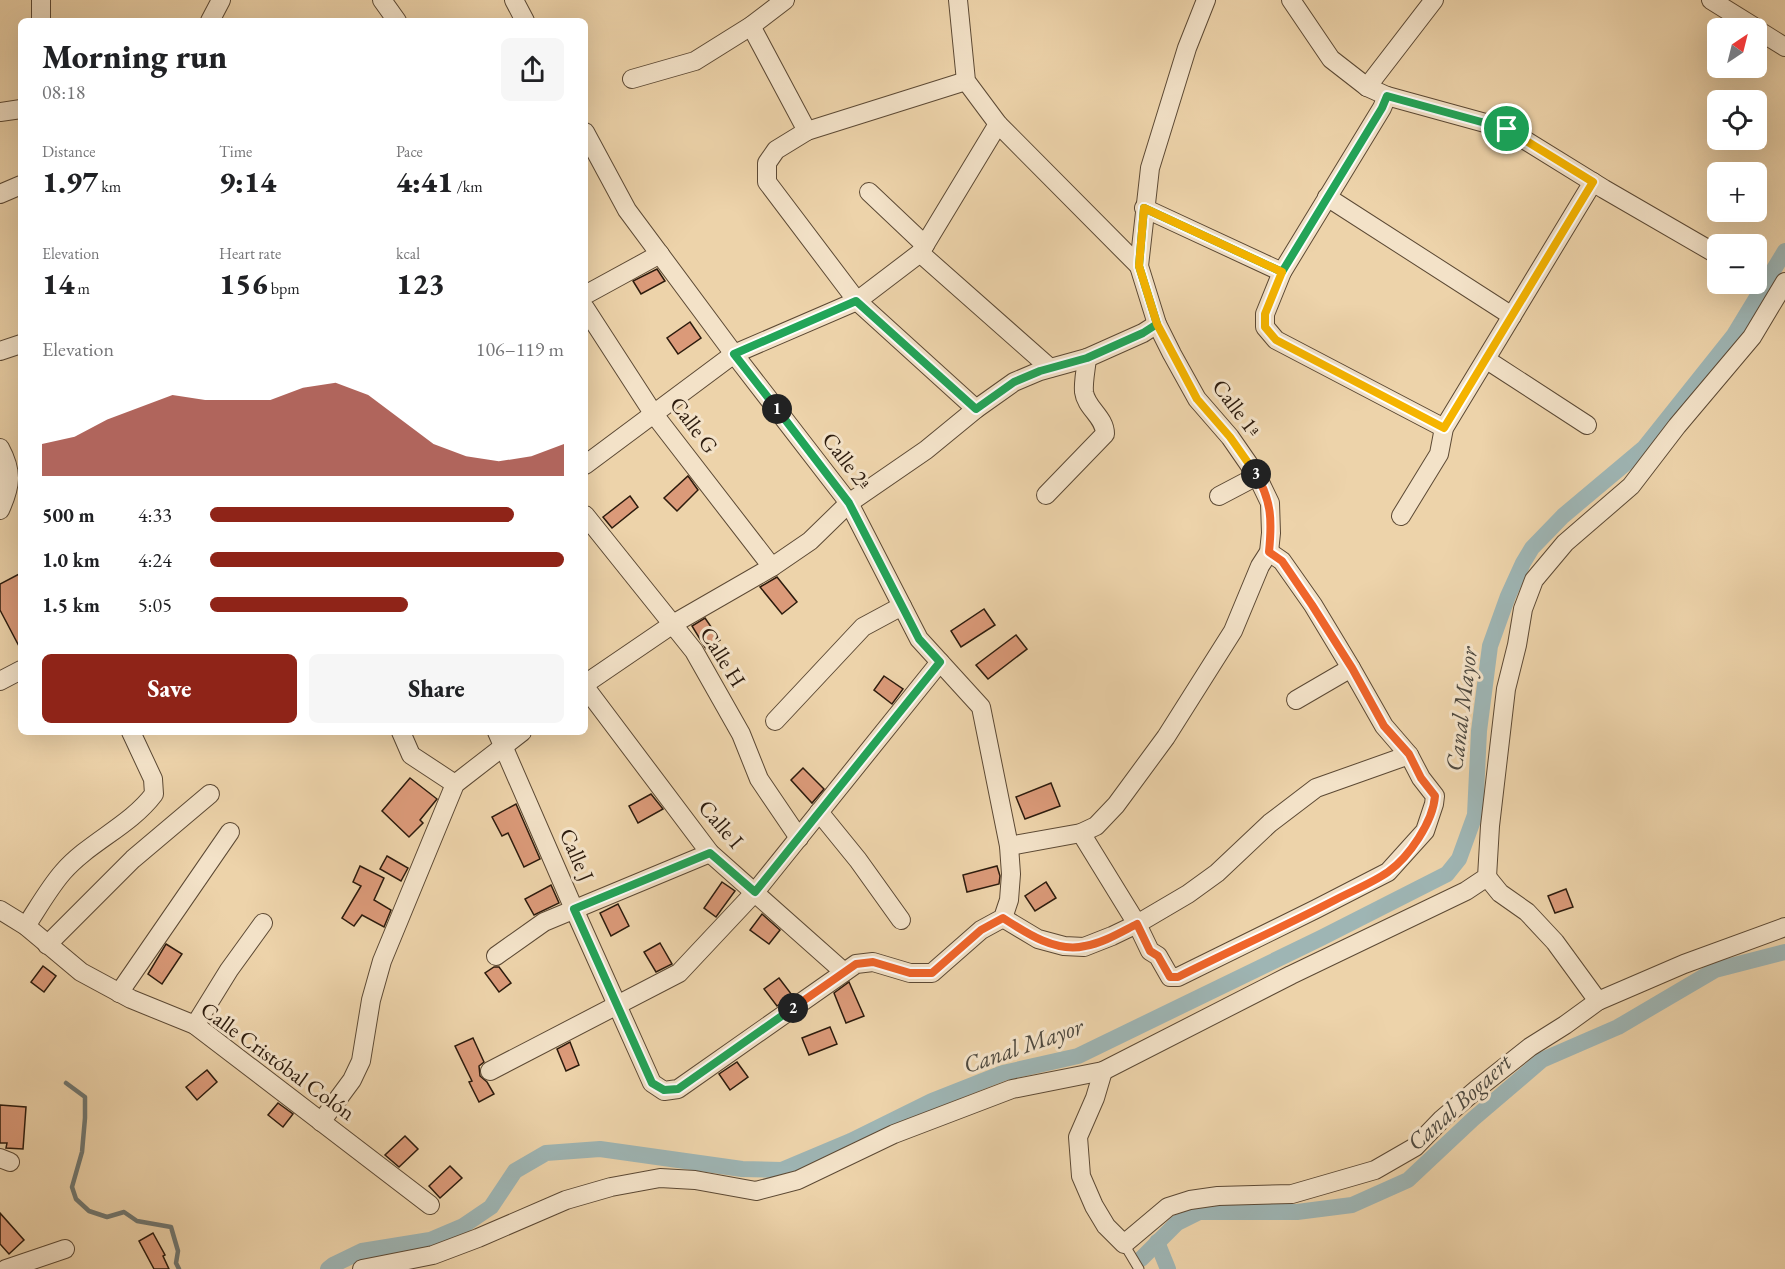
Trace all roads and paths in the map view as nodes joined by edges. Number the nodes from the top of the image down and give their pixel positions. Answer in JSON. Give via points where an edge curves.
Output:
{"nodes":[{"id":1,"x":41,"y":0,"type":"edge"},
{"id":2,"x":220,"y":0,"type":"edge"},
{"id":3,"x":382,"y":0,"type":"edge"},
{"id":4,"x":514,"y":0,"type":"edge"},
{"id":5,"x":785,"y":0,"type":"edge"},
{"id":6,"x":958,"y":0,"type":"edge"},
{"id":7,"x":1206,"y":0,"type":"edge"},
{"id":8,"x":1291,"y":0,"type":"edge"},
{"id":9,"x":1434,"y":0,"type":"edge"},
{"id":10,"x":1711,"y":0,"type":"edge"},
{"id":11,"x":41,"y":18,"type":"edge"},
{"id":12,"x":211,"y":18,"type":"edge"},
{"id":13,"x":395,"y":18,"type":"edge"},
{"id":14,"x":523,"y":18,"type":"edge"},
{"id":15,"x":1739,"y":18,"type":"edge"},
{"id":16,"x":751,"y":26,"type":"junction"},
{"id":17,"x":1767,"y":36,"type":"edge"},
{"id":18,"x":1785,"y":47,"type":"edge"},
{"id":19,"x":632,"y":79,"type":"dead end"},
{"id":20,"x":966,"y":81,"type":"junction"},
{"id":21,"x":1367,"y":87,"type":"junction"},
{"id":22,"x":1387,"y":96,"type":"junction"},
{"id":23,"x":18,"y":110,"type":"edge"},
{"id":24,"x":0,"y":112,"type":"edge"},
{"id":25,"x":998,"y":124,"type":"junction"},
{"id":26,"x":807,"y":131,"type":"junction"},
{"id":27,"x":588,"y":138,"type":"edge"},
{"id":28,"x":1593,"y":182,"type":"junction"},
{"id":29,"x":18,"y":186,"type":"edge"},
{"id":30,"x":869,"y":192,"type":"dead end"},
{"id":31,"x":0,"y":194,"type":"edge"},
{"id":32,"x":1327,"y":197,"type":"junction"},
{"id":33,"x":1144,"y":208,"type":"junction"},
{"id":34,"x":923,"y":249,"type":"junction"},
{"id":35,"x":1707,"y":249,"type":"edge"},
{"id":36,"x":660,"y":254,"type":"junction"},
{"id":37,"x":1139,"y":266,"type":"junction"},
{"id":38,"x":1282,"y":272,"type":"junction"},
{"id":39,"x":1785,"y":282,"type":"edge"},
{"id":40,"x":588,"y":293,"type":"edge"},
{"id":41,"x":856,"y":301,"type":"junction"},
{"id":42,"x":588,"y":313,"type":"edge"},
{"id":43,"x":1512,"y":316,"type":"junction"},
{"id":44,"x":1157,"y":324,"type":"junction"},
{"id":45,"x":18,"y":345,"type":"edge"},
{"id":46,"x":0,"y":351,"type":"edge"},
{"id":47,"x":734,"y":354,"type":"junction"},
{"id":48,"x":1087,"y":358,"type":"junction"},
{"id":49,"x":1487,"y":360,"type":"junction"},
{"id":50,"x":1050,"y":368,"type":"junction"},
{"id":51,"x":976,"y":409,"type":"junction"},
{"id":52,"x":653,"y":413,"type":"junction"},
{"id":53,"x":1587,"y":425,"type":"dead end"},
{"id":54,"x":1444,"y":428,"type":"junction"},
{"id":55,"x":0,"y":448,"type":"edge"},
{"id":56,"x":588,"y":463,"type":"edge"},
{"id":57,"x":1257,"y":476,"type":"junction"},
{"id":58,"x":1046,"y":495,"type":"dead end"},
{"id":59,"x":1219,"y":496,"type":"dead end"},
{"id":60,"x":849,"y":503,"type":"junction"},
{"id":61,"x":0,"y":510,"type":"edge"},
{"id":62,"x":1401,"y":516,"type":"dead end"},
{"id":63,"x":588,"y":519,"type":"edge"},
{"id":64,"x":1269,"y":552,"type":"junction"},
{"id":65,"x":772,"y":567,"type":"junction"},
{"id":66,"x":902,"y":606,"type":"junction"},
{"id":67,"x":673,"y":624,"type":"junction"},
{"id":68,"x":940,"y":662,"type":"junction"},
{"id":69,"x":1352,"y":668,"type":"junction"},
{"id":70,"x":18,"y":672,"type":"edge"},
{"id":71,"x":0,"y":681,"type":"edge"},
{"id":72,"x":588,"y":684,"type":"edge"},
{"id":73,"x":588,"y":690,"type":"edge"},
{"id":74,"x":1296,"y":700,"type":"dead end"},
{"id":75,"x":775,"y":721,"type":"dead end"},
{"id":76,"x":131,"y":735,"type":"edge"},
{"id":77,"x":402,"y":735,"type":"edge"},
{"id":78,"x":500,"y":739,"type":"edge"},
{"id":79,"x":1409,"y":754,"type":"junction"},
{"id":80,"x":455,"y":783,"type":"junction"},
{"id":81,"x":210,"y":794,"type":"dead end"},
{"id":82,"x":819,"y":812,"type":"junction"},
{"id":83,"x":230,"y":832,"type":"dead end"},
{"id":84,"x":1081,"y":833,"type":"junction"},
{"id":85,"x":799,"y":838,"type":"junction"},
{"id":86,"x":1009,"y":846,"type":"junction"},
{"id":87,"x":710,"y":853,"type":"junction"},
{"id":88,"x":1487,"y":877,"type":"junction"},
{"id":89,"x":755,"y":892,"type":"junction"},
{"id":90,"x":574,"y":909,"type":"junction"},
{"id":91,"x":0,"y":910,"type":"edge"},
{"id":92,"x":1003,"y":918,"type":"junction"},
{"id":93,"x":901,"y":920,"type":"dead end"},
{"id":94,"x":263,"y":923,"type":"dead end"},
{"id":95,"x":1137,"y":924,"type":"junction"},
{"id":96,"x":26,"y":926,"type":"junction"},
{"id":97,"x":1785,"y":927,"type":"edge"},
{"id":98,"x":46,"y":945,"type":"junction"},
{"id":99,"x":496,"y":956,"type":"dead end"},
{"id":100,"x":844,"y":972,"type":"junction"},
{"id":101,"x":119,"y":993,"type":"junction"},
{"id":102,"x":1598,"y":1001,"type":"junction"},
{"id":103,"x":617,"y":1004,"type":"junction"},
{"id":104,"x":195,"y":1025,"type":"junction"},
{"id":105,"x":490,"y":1071,"type":"dead end"},
{"id":106,"x":1103,"y":1071,"type":"junction"},
{"id":107,"x":321,"y":1122,"type":"junction"},
{"id":108,"x":430,"y":1205,"type":"dead end"},
{"id":109,"x":1124,"y":1245,"type":"junction"},
{"id":110,"x":65,"y":1249,"type":"dead end"},
{"id":111,"x":6,"y":1269,"type":"edge"},
{"id":112,"x":362,"y":1269,"type":"edge"},
{"id":113,"x":1139,"y":1269,"type":"edge"}],
"edges":[{"from":1,"to":11,"type":"street"},
{"from":2,"to":12,"type":"street"},
{"from":3,"to":13,"type":"street"},
{"from":4,"to":14,"type":"street"},
{"from":5,"to":16,"type":"street"},
{"from":6,"to":20,"type":"street"},
{"from":7,"to":33,"type":"street","name":"Calle 1ª","via":[[1150,168]]},
{"from":8,"to":21,"type":"street","via":[[1332,59]]},
{"from":9,"to":21,"type":"street"},
{"from":10,"to":15,"type":"street"},
{"from":16,"to":19,"type":"street","via":[[695,61]]},
{"from":16,"to":26,"type":"street"},
{"from":17,"to":18,"type":"street"},
{"from":20,"to":25,"type":"street"},
{"from":20,"to":26,"type":"street"},
{"from":21,"to":22,"type":"street"},
{"from":22,"to":28,"type":"street","via":[[1507,129]]},
{"from":22,"to":32,"type":"street"},
{"from":23,"to":24,"type":"street"},
{"from":25,"to":34,"type":"street"},
{"from":25,"to":37,"type":"street"},
{"from":26,"to":41,"type":"street","via":[[776,150],[767,163],[767,182]]},
{"from":27,"to":36,"type":"street","name":"Calle 2ª","via":[[627,210]]},
{"from":28,"to":35,"type":"street"},
{"from":28,"to":43,"type":"street"},
{"from":29,"to":31,"type":"street"},
{"from":30,"to":34,"type":"street"},
{"from":32,"to":38,"type":"street"},
{"from":32,"to":43,"type":"street"},
{"from":33,"to":37,"type":"street","name":"Calle 1ª"},
{"from":33,"to":38,"type":"street"},
{"from":34,"to":41,"type":"street"},
{"from":34,"to":50,"type":"street"},
{"from":36,"to":40,"type":"street"},
{"from":36,"to":47,"type":"street","name":"Calle 2ª"},
{"from":37,"to":44,"type":"street","name":"Calle 1ª"},
{"from":38,"to":54,"type":"street","via":[[1265,314],[1265,327],[1276,340]]},
{"from":39,"to":88,"type":"street","via":[[1752,337],[1631,486],[1565,543],[1534,580],[1523,609],[1506,689]]},
{"from":41,"to":47,"type":"street"},
{"from":41,"to":51,"type":"street"},
{"from":42,"to":52,"type":"street","name":"Calle G"},
{"from":43,"to":49,"type":"street"},
{"from":44,"to":48,"type":"street"},
{"from":44,"to":57,"type":"street","name":"Calle 1ª","via":[[1197,399]]},
{"from":45,"to":46,"type":"street"},
{"from":47,"to":52,"type":"street"},
{"from":47,"to":60,"type":"street","name":"Calle 2ª"},
{"from":48,"to":50,"type":"street"},
{"from":48,"to":58,"type":"street","via":[[1084,392],[1105,426],[1105,434]]},
{"from":49,"to":53,"type":"street"},
{"from":49,"to":54,"type":"street"},
{"from":50,"to":51,"type":"street","via":[[1014,382]]},
{"from":51,"to":60,"type":"street","via":[[926,450]]},
{"from":52,"to":56,"type":"street"},
{"from":52,"to":65,"type":"street","name":"Calle G"},
{"from":54,"to":62,"type":"street","via":[[1439,454]]},
{"from":55,"to":61,"type":"street","via":[[8,463],[9,486]]},
{"from":57,"to":59,"type":"street"},
{"from":57,"to":64,"type":"street","name":"Calle 1ª","via":[[1269,503]]},
{"from":60,"to":65,"type":"street","via":[[810,541]]},
{"from":60,"to":66,"type":"street","name":"Calle 2ª"},
{"from":63,"to":67,"type":"street","name":"Calle H"},
{"from":64,"to":69,"type":"street","via":[[1282,561]]},
{"from":64,"to":84,"type":"street","name":"Calle 1ª","via":[[1233,631],[1166,738],[1116,805],[1096,826]]},
{"from":65,"to":67,"type":"street"},
{"from":66,"to":68,"type":"street","name":"Calle 2ª","via":[[919,639]]},
{"from":66,"to":75,"type":"street","via":[[863,627]]},
{"from":67,"to":72,"type":"street"},
{"from":67,"to":85,"type":"street","name":"Calle H","via":[[694,651],[741,734],[759,779]]},
{"from":68,"to":82,"type":"street"},
{"from":68,"to":86,"type":"street","name":"Calle 2ª","via":[[981,707]]},
{"from":69,"to":74,"type":"street"},
{"from":69,"to":79,"type":"street","via":[[1384,726]]},
{"from":70,"to":71,"type":"street"},
{"from":73,"to":87,"type":"street","name":"Calle I"},
{"from":76,"to":96,"type":"street","via":[[153,779],[154,794],[145,807],[63,872]]},
{"from":77,"to":80,"type":"street","via":[[411,755]]},
{"from":78,"to":80,"type":"street"},
{"from":78,"to":90,"type":"street","name":"Calle J"},
{"from":79,"to":95,"type":"street","via":[[1316,788],[1270,823],[1217,873]]},
{"from":79,"to":95,"type":"street","via":[[1435,796],[1434,804],[1425,831],[1388,872],[1178,977],[1170,977],[1158,956],[1150,951]]},
{"from":80,"to":107,"type":"street","via":[[382,962],[361,1061]]},
{"from":81,"to":98,"type":"street","via":[[133,859]]},
{"from":82,"to":85,"type":"street"},
{"from":82,"to":93,"type":"street"},
{"from":83,"to":101,"type":"street"},
{"from":84,"to":86,"type":"street","name":"Calle 1ª"},
{"from":84,"to":95,"type":"street"},
{"from":85,"to":89,"type":"street"},
{"from":86,"to":92,"type":"street","name":"Calle 2ª","via":[[1009,900]]},
{"from":87,"to":89,"type":"street","name":"Calle I"},
{"from":87,"to":90,"type":"street"},
{"from":88,"to":102,"type":"street","via":[[1555,942]]},
{"from":88,"to":106,"type":"street","via":[[1466,891]]},
{"from":89,"to":100,"type":"street","name":"Calle I"},
{"from":89,"to":103,"type":"street","via":[[679,973]]},
{"from":90,"to":99,"type":"street","via":[[544,922]]},
{"from":90,"to":103,"type":"street","name":"Calle J"},
{"from":91,"to":96,"type":"street","name":"Calle Cristóbal Colón"},
{"from":92,"to":95,"type":"street","via":[[1038,939],[1084,947]]},
{"from":92,"to":100,"type":"street","via":[[981,930],[932,973],[910,973],[873,962],[856,964]]},
{"from":94,"to":104,"type":"street"},
{"from":96,"to":98,"type":"street","name":"Calle Cristóbal Colón"},
{"from":97,"to":102,"type":"street"},
{"from":98,"to":101,"type":"street","name":"Calle Cristóbal Colón","via":[[81,972]]},
{"from":100,"to":103,"type":"street","name":"Calle J","via":[[678,1089],[664,1090],[652,1083]]},
{"from":101,"to":104,"type":"street","name":"Calle Cristóbal Colón"},
{"from":102,"to":109,"type":"street","via":[[1530,1047],[1442,1119],[1415,1147],[1375,1170],[1292,1194],[1190,1200],[1168,1207]]},
{"from":103,"to":105,"type":"street"},
{"from":104,"to":107,"type":"street","name":"Calle Cristóbal Colón"},
{"from":106,"to":109,"type":"street","via":[[1078,1137],[1081,1176],[1106,1226]]},
{"from":106,"to":112,"type":"street","via":[[1012,1089],[894,1134],[798,1180],[756,1191],[660,1178],[611,1187],[566,1200],[433,1255]]},
{"from":107,"to":108,"type":"street","name":"Calle Cristóbal Colón"},
{"from":109,"to":113,"type":"lane"},
{"from":110,"to":111,"type":"street"}]}
